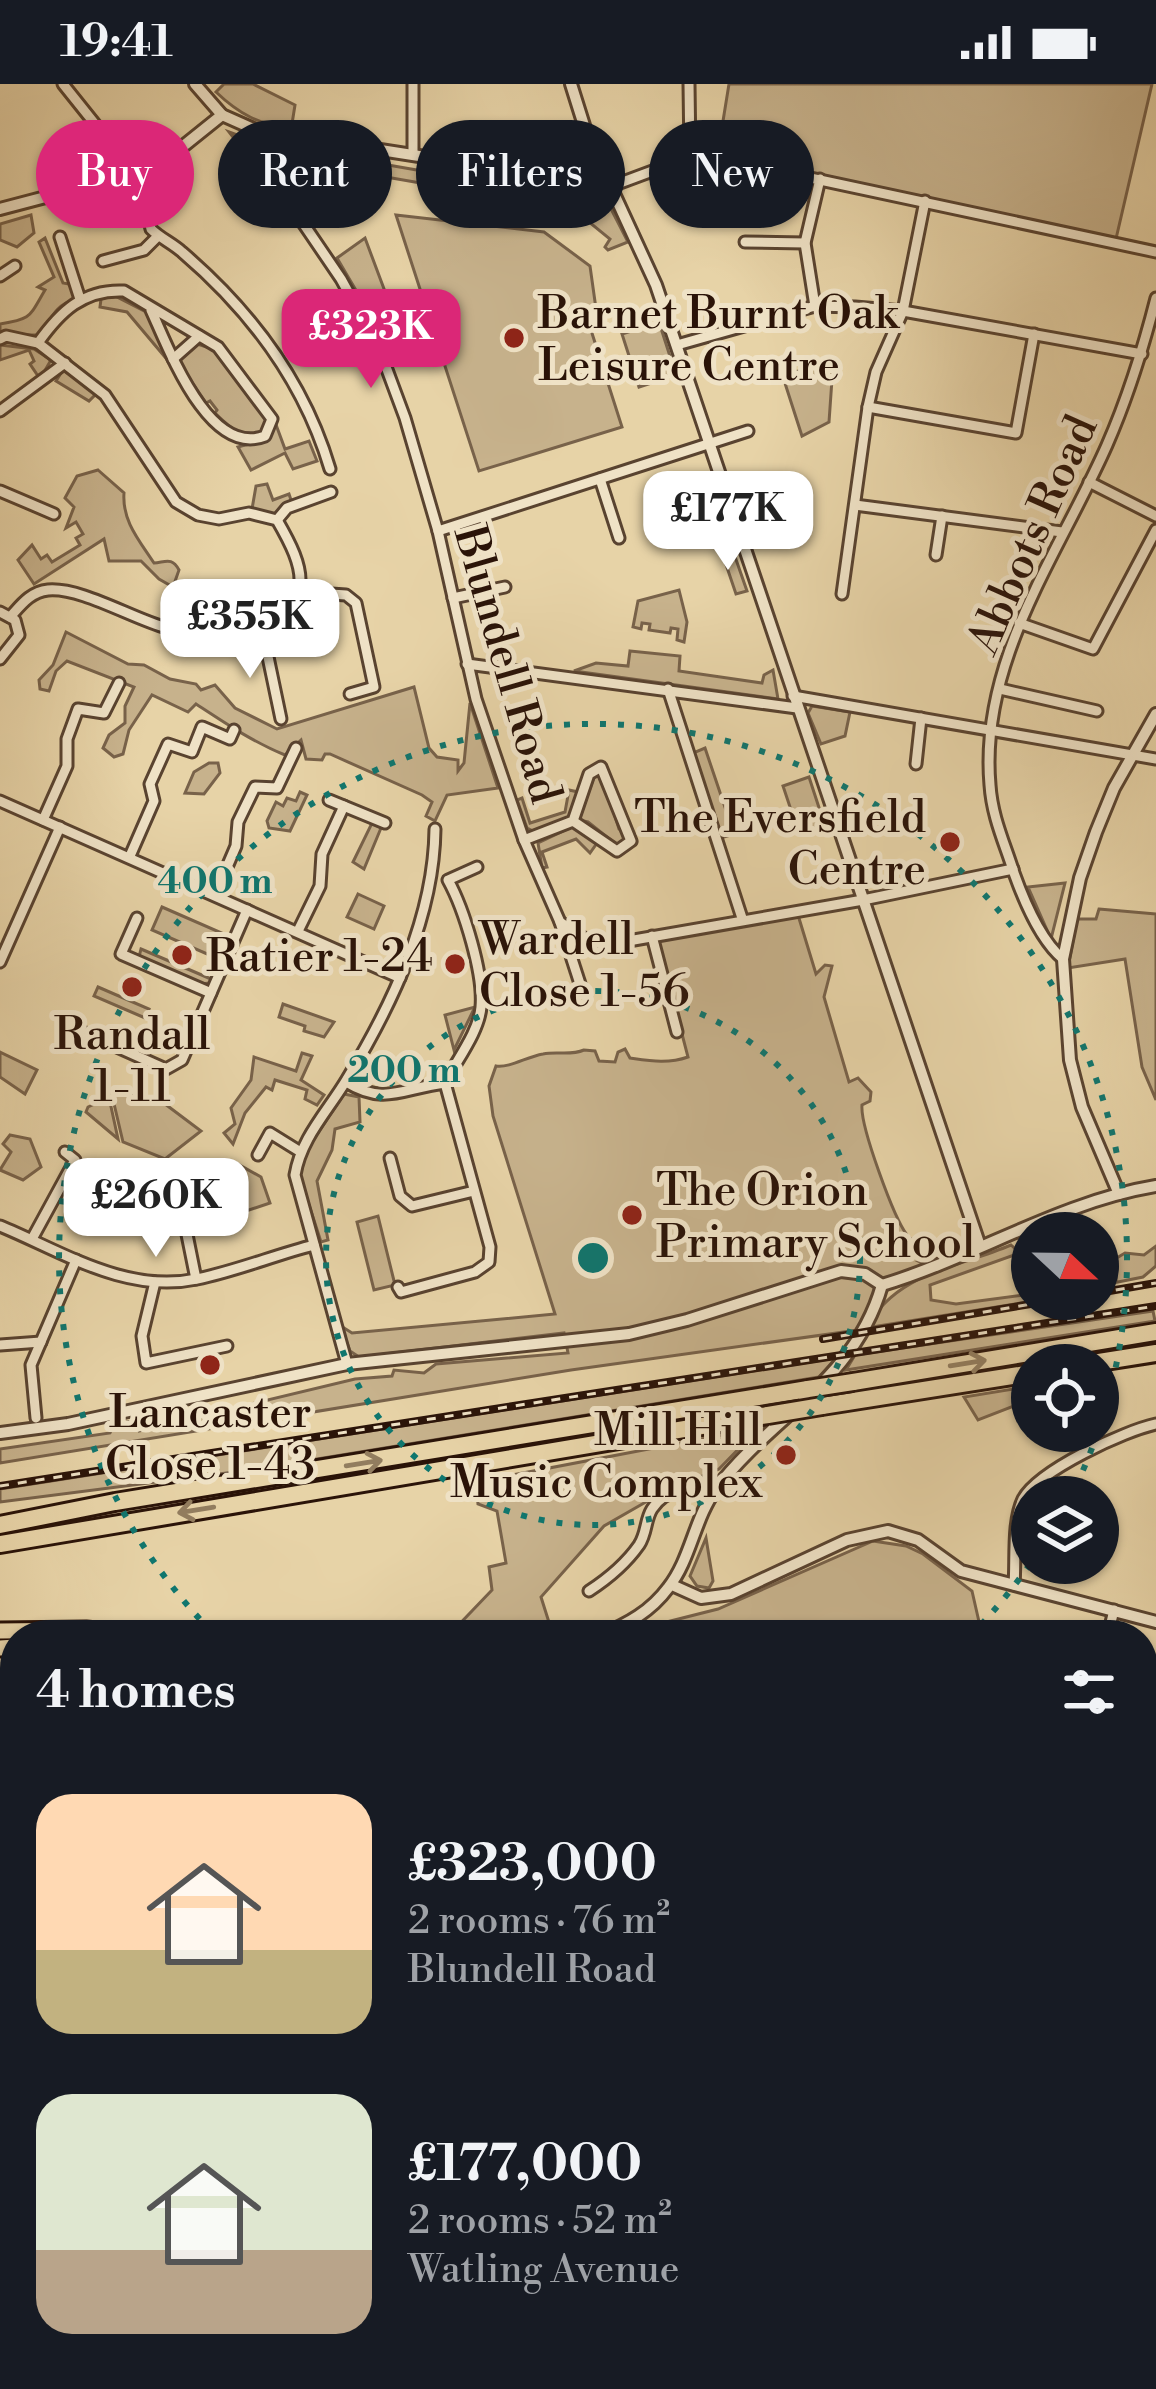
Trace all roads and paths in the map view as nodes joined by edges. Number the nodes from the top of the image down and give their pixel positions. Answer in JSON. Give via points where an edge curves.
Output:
{"nodes":[{"id":1,"x":63,"y":84,"type":"edge"},
{"id":2,"x":196,"y":84,"type":"edge"},
{"id":3,"x":412,"y":84,"type":"edge"},
{"id":4,"x":572,"y":84,"type":"edge"},
{"id":5,"x":689,"y":84,"type":"edge"},
{"id":6,"x":222,"y":115,"type":"junction"},
{"id":7,"x":93,"y":120,"type":"edge"},
{"id":8,"x":233,"y":120,"type":"edge"},
{"id":9,"x":583,"y":120,"type":"edge"},
{"id":10,"x":689,"y":120,"type":"edge"},
{"id":11,"x":194,"y":138,"type":"edge"},
{"id":12,"x":392,"y":152,"type":"edge"},
{"id":13,"x":413,"y":155,"type":"junction"},
{"id":14,"x":416,"y":155,"type":"edge"},
{"id":15,"x":814,"y":178,"type":"edge"},
{"id":16,"x":820,"y":179,"type":"junction"},
{"id":17,"x":36,"y":199,"type":"edge"},
{"id":18,"x":925,"y":201,"type":"junction"},
{"id":19,"x":0,"y":209,"type":"edge"},
{"id":20,"x":625,"y":217,"type":"edge"},
{"id":21,"x":151,"y":228,"type":"edge"},
{"id":22,"x":305,"y":228,"type":"edge"},
{"id":23,"x":158,"y":236,"type":"junction"},
{"id":24,"x":60,"y":237,"type":"dead end"},
{"id":25,"x":745,"y":242,"type":"dead end"},
{"id":26,"x":805,"y":243,"type":"junction"},
{"id":27,"x":1156,"y":252,"type":"edge"},
{"id":28,"x":103,"y":261,"type":"dead end"},
{"id":29,"x":15,"y":266,"type":"dead end"},
{"id":30,"x":0,"y":276,"type":"edge"},
{"id":31,"x":1156,"y":298,"type":"edge"},
{"id":32,"x":80,"y":299,"type":"junction"},
{"id":33,"x":814,"y":306,"type":"junction"},
{"id":34,"x":151,"y":310,"type":"junction"},
{"id":35,"x":902,"y":311,"type":"junction"},
{"id":36,"x":1034,"y":334,"type":"junction"},
{"id":37,"x":199,"y":336,"type":"junction"},
{"id":38,"x":0,"y":339,"type":"edge"},
{"id":39,"x":38,"y":344,"type":"junction"},
{"id":40,"x":677,"y":345,"type":"junction"},
{"id":41,"x":1142,"y":354,"type":"junction"},
{"id":42,"x":173,"y":359,"type":"junction"},
{"id":43,"x":65,"y":363,"type":"junction"},
{"id":44,"x":868,"y":406,"type":"junction"},
{"id":45,"x":0,"y":411,"type":"edge"},
{"id":46,"x":748,"y":431,"type":"dead end"},
{"id":47,"x":710,"y":444,"type":"junction"},
{"id":48,"x":330,"y":469,"type":"dead end"},
{"id":49,"x":600,"y":479,"type":"junction"},
{"id":50,"x":1089,"y":482,"type":"junction"},
{"id":51,"x":0,"y":491,"type":"edge"},
{"id":52,"x":331,"y":492,"type":"dead end"},
{"id":53,"x":855,"y":505,"type":"junction"},
{"id":54,"x":54,"y":514,"type":"dead end"},
{"id":55,"x":942,"y":516,"type":"junction"},
{"id":56,"x":1156,"y":516,"type":"edge"},
{"id":57,"x":278,"y":520,"type":"junction"},
{"id":58,"x":1156,"y":530,"type":"edge"},
{"id":59,"x":438,"y":531,"type":"junction"},
{"id":60,"x":1062,"y":532,"type":"junction"},
{"id":61,"x":619,"y":538,"type":"dead end"},
{"id":62,"x":936,"y":554,"type":"dead end"},
{"id":63,"x":505,"y":587,"type":"dead end"},
{"id":64,"x":302,"y":592,"type":"junction"},
{"id":65,"x":842,"y":594,"type":"dead end"},
{"id":66,"x":453,"y":598,"type":"junction"},
{"id":67,"x":4,"y":614,"type":"edge"},
{"id":68,"x":1019,"y":623,"type":"junction"},
{"id":69,"x":262,"y":633,"type":"junction"},
{"id":70,"x":0,"y":659,"type":"edge"},
{"id":71,"x":467,"y":664,"type":"junction"},
{"id":72,"x":118,"y":683,"type":"dead end"},
{"id":73,"x":668,"y":689,"type":"junction"},
{"id":74,"x":1000,"y":689,"type":"junction"},
{"id":75,"x":350,"y":694,"type":"dead end"},
{"id":76,"x":795,"y":702,"type":"junction"},
{"id":77,"x":1097,"y":711,"type":"dead end"},
{"id":78,"x":1156,"y":714,"type":"edge"},
{"id":79,"x":920,"y":718,"type":"junction"},
{"id":80,"x":280,"y":719,"type":"dead end"},
{"id":81,"x":234,"y":730,"type":"dead end"},
{"id":82,"x":992,"y":731,"type":"junction"},
{"id":83,"x":296,"y":748,"type":"dead end"},
{"id":84,"x":1134,"y":753,"type":"junction"},
{"id":85,"x":1156,"y":758,"type":"edge"},
{"id":86,"x":916,"y":764,"type":"dead end"},
{"id":87,"x":329,"y":800,"type":"dead end"},
{"id":88,"x":0,"y":801,"type":"edge"},
{"id":89,"x":344,"y":806,"type":"junction"},
{"id":90,"x":44,"y":820,"type":"junction"},
{"id":91,"x":573,"y":821,"type":"junction"},
{"id":92,"x":385,"y":823,"type":"dead end"},
{"id":93,"x":60,"y":827,"type":"junction"},
{"id":94,"x":435,"y":829,"type":"dead end"},
{"id":95,"x":524,"y":840,"type":"junction"},
{"id":96,"x":130,"y":856,"type":"junction"},
{"id":97,"x":477,"y":867,"type":"dead end"},
{"id":98,"x":1013,"y":869,"type":"junction"},
{"id":99,"x":215,"y":896,"type":"junction"},
{"id":100,"x":863,"y":900,"type":"junction"},
{"id":101,"x":247,"y":910,"type":"junction"},
{"id":102,"x":137,"y":918,"type":"dead end"},
{"id":103,"x":742,"y":919,"type":"junction"},
{"id":104,"x":560,"y":922,"type":"junction"},
{"id":105,"x":298,"y":931,"type":"junction"},
{"id":106,"x":652,"y":936,"type":"junction"},
{"id":107,"x":591,"y":943,"type":"junction"},
{"id":108,"x":1063,"y":958,"type":"junction"},
{"id":109,"x":0,"y":962,"type":"edge"},
{"id":110,"x":572,"y":963,"type":"junction"},
{"id":111,"x":400,"y":978,"type":"junction"},
{"id":112,"x":582,"y":990,"type":"dead end"},
{"id":113,"x":211,"y":993,"type":"junction"},
{"id":114,"x":72,"y":1027,"type":"dead end"},
{"id":115,"x":677,"y":1032,"type":"dead end"},
{"id":116,"x":346,"y":1082,"type":"junction"},
{"id":117,"x":445,"y":1083,"type":"junction"},
{"id":118,"x":299,"y":1151,"type":"junction"},
{"id":119,"x":65,"y":1152,"type":"dead end"},
{"id":120,"x":258,"y":1155,"type":"dead end"},
{"id":121,"x":390,"y":1158,"type":"dead end"},
{"id":122,"x":1156,"y":1186,"type":"edge"},
{"id":123,"x":178,"y":1190,"type":"dead end"},
{"id":124,"x":474,"y":1191,"type":"junction"},
{"id":125,"x":1119,"y":1194,"type":"junction"},
{"id":126,"x":0,"y":1226,"type":"edge"},
{"id":127,"x":32,"y":1239,"type":"junction"},
{"id":128,"x":314,"y":1245,"type":"junction"},
{"id":129,"x":980,"y":1246,"type":"junction"},
{"id":130,"x":76,"y":1260,"type":"junction"},
{"id":131,"x":196,"y":1279,"type":"junction"},
{"id":132,"x":155,"y":1282,"type":"junction"},
{"id":133,"x":882,"y":1285,"type":"junction"},
{"id":134,"x":398,"y":1287,"type":"dead end"},
{"id":135,"x":1156,"y":1332,"type":"edge"},
{"id":136,"x":41,"y":1342,"type":"junction"},
{"id":137,"x":0,"y":1345,"type":"edge"},
{"id":138,"x":227,"y":1346,"type":"dead end"},
{"id":139,"x":1156,"y":1352,"type":"edge"},
{"id":140,"x":1119,"y":1358,"type":"edge"},
{"id":141,"x":347,"y":1364,"type":"junction"},
{"id":142,"x":1011,"y":1376,"type":"edge"},
{"id":143,"x":37,"y":1418,"type":"dead end"},
{"id":144,"x":1156,"y":1424,"type":"edge"},
{"id":145,"x":0,"y":1433,"type":"edge"},
{"id":146,"x":712,"y":1494,"type":"junction"},
{"id":147,"x":115,"y":1502,"type":"junction"},
{"id":148,"x":0,"y":1512,"type":"edge"},
{"id":149,"x":0,"y":1525,"type":"edge"},
{"id":150,"x":0,"y":1544,"type":"edge"},
{"id":151,"x":672,"y":1585,"type":"junction"},
{"id":152,"x":1013,"y":1585,"type":"junction"},
{"id":153,"x":589,"y":1591,"type":"dead end"},
{"id":154,"x":1114,"y":1610,"type":"junction"},
{"id":155,"x":630,"y":1620,"type":"edge"},
{"id":156,"x":1112,"y":1620,"type":"edge"},
{"id":157,"x":1149,"y":1620,"type":"edge"}],
"edges":[{"from":1,"to":7,"type":"street"},
{"from":2,"to":6,"type":"street"},
{"from":3,"to":13,"type":"street"},
{"from":4,"to":9,"type":"street"},
{"from":5,"to":10,"type":"street"},
{"from":6,"to":8,"type":"street"},
{"from":6,"to":11,"type":"street"},
{"from":12,"to":13,"type":"street"},
{"from":13,"to":14,"type":"street"},
{"from":15,"to":16,"type":"street"},
{"from":16,"to":18,"type":"street"},
{"from":16,"to":26,"type":"street"},
{"from":17,"to":19,"type":"street"},
{"from":18,"to":27,"type":"street"},
{"from":18,"to":35,"type":"street"},
{"from":20,"to":40,"type":"street"},
{"from":21,"to":23,"type":"street"},
{"from":22,"to":59,"type":"street","name":"Blundell Road","via":[[379,348]]},
{"from":23,"to":28,"type":"street","via":[[144,250]]},
{"from":23,"to":48,"type":"street","via":[[276,350]]},
{"from":24,"to":32,"type":"street"},
{"from":25,"to":26,"type":"street"},
{"from":26,"to":33,"type":"street"},
{"from":29,"to":30,"type":"street"},
{"from":31,"to":41,"type":"street","name":"Abbots Road"},
{"from":32,"to":34,"type":"street","via":[[124,291]]},
{"from":32,"to":39,"type":"street"},
{"from":33,"to":35,"type":"street"},
{"from":33,"to":40,"type":"street"},
{"from":34,"to":37,"type":"street"},
{"from":34,"to":42,"type":"street"},
{"from":35,"to":36,"type":"street"},
{"from":35,"to":44,"type":"street"},
{"from":36,"to":41,"type":"street"},
{"from":36,"to":44,"type":"street","via":[[1016,433]]},
{"from":37,"to":42,"type":"street"},
{"from":37,"to":42,"type":"street","via":[[218,347],[266,406],[272,419],[265,436],[232,437],[181,380]]},
{"from":38,"to":39,"type":"street"},
{"from":39,"to":43,"type":"street"},
{"from":40,"to":47,"type":"street"},
{"from":41,"to":50,"type":"street","name":"Abbots Road"},
{"from":43,"to":45,"type":"street"},
{"from":43,"to":57,"type":"street","via":[[106,395],[176,502],[219,519],[249,513]]},
{"from":44,"to":53,"type":"street"},
{"from":46,"to":47,"type":"street"},
{"from":47,"to":49,"type":"street"},
{"from":47,"to":76,"type":"street"},
{"from":49,"to":59,"type":"street"},
{"from":49,"to":61,"type":"street"},
{"from":50,"to":56,"type":"street"},
{"from":50,"to":60,"type":"street","name":"Abbots Road"},
{"from":51,"to":54,"type":"street"},
{"from":52,"to":57,"type":"street","via":[[287,508]]},
{"from":53,"to":55,"type":"street"},
{"from":53,"to":65,"type":"street"},
{"from":55,"to":60,"type":"street"},
{"from":55,"to":62,"type":"street"},
{"from":57,"to":64,"type":"street"},
{"from":58,"to":68,"type":"street","via":[[1093,649]]},
{"from":59,"to":66,"type":"street","name":"Blundell Road"},
{"from":60,"to":68,"type":"street","name":"Abbots Road"},
{"from":63,"to":66,"type":"street"},
{"from":64,"to":69,"type":"street"},
{"from":64,"to":75,"type":"street","via":[[356,603],[374,688]]},
{"from":66,"to":71,"type":"street","name":"Blundell Road"},
{"from":67,"to":69,"type":"street","via":[[49,590],[182,632]]},
{"from":67,"to":70,"type":"street","via":[[19,634]]},
{"from":68,"to":74,"type":"street","name":"Abbots Road"},
{"from":69,"to":80,"type":"street"},
{"from":71,"to":73,"type":"street"},
{"from":71,"to":95,"type":"street","name":"Blundell Road"},
{"from":72,"to":90,"type":"street","via":[[104,713],[78,709],[67,766]]},
{"from":73,"to":76,"type":"street"},
{"from":73,"to":103,"type":"street"},
{"from":74,"to":77,"type":"street"},
{"from":74,"to":82,"type":"street","name":"Abbots Road"},
{"from":76,"to":79,"type":"street"},
{"from":76,"to":100,"type":"street"},
{"from":78,"to":84,"type":"street"},
{"from":79,"to":82,"type":"street"},
{"from":79,"to":86,"type":"street"},
{"from":81,"to":96,"type":"street","via":[[230,739],[202,727],[192,752],[168,744]]},
{"from":82,"to":84,"type":"street"},
{"from":82,"to":98,"type":"street","name":"Abbots Road","via":[[989,784]]},
{"from":83,"to":99,"type":"street","via":[[278,788],[255,787]]},
{"from":84,"to":85,"type":"street"},
{"from":84,"to":108,"type":"street","via":[[1090,847]]},
{"from":87,"to":89,"type":"street"},
{"from":88,"to":90,"type":"street"},
{"from":89,"to":92,"type":"street"},
{"from":89,"to":105,"type":"street"},
{"from":90,"to":93,"type":"street"},
{"from":91,"to":91,"type":"street","via":[[589,774],[601,767],[631,841],[617,850]]},
{"from":91,"to":95,"type":"street"},
{"from":93,"to":96,"type":"street"},
{"from":93,"to":109,"type":"street"},
{"from":94,"to":111,"type":"street","via":[[431,880]]},
{"from":95,"to":104,"type":"street","name":"Blundell Road"},
{"from":96,"to":99,"type":"street"},
{"from":97,"to":117,"type":"street","via":[[448,880],[467,923],[482,1005]]},
{"from":98,"to":100,"type":"street"},
{"from":98,"to":108,"type":"street","name":"Abbots Road","via":[[1050,948]]},
{"from":99,"to":101,"type":"street"},
{"from":100,"to":103,"type":"street"},
{"from":100,"to":129,"type":"street"},
{"from":101,"to":105,"type":"street"},
{"from":101,"to":113,"type":"street"},
{"from":102,"to":113,"type":"street","via":[[121,954]]},
{"from":103,"to":106,"type":"street"},
{"from":104,"to":107,"type":"street"},
{"from":104,"to":110,"type":"street","name":"Blundell Road"},
{"from":105,"to":111,"type":"street"},
{"from":106,"to":107,"type":"street"},
{"from":106,"to":115,"type":"street"},
{"from":107,"to":110,"type":"street"},
{"from":108,"to":125,"type":"street","via":[[1070,1060]]},
{"from":110,"to":112,"type":"street","name":"Blundell Road"},
{"from":111,"to":116,"type":"street"},
{"from":113,"to":114,"type":"street","via":[[182,1060],[166,1069]]},
{"from":116,"to":117,"type":"street","via":[[388,1097]]},
{"from":116,"to":118,"type":"street"},
{"from":117,"to":124,"type":"street"},
{"from":118,"to":120,"type":"street","via":[[270,1132]]},
{"from":118,"to":128,"type":"street","via":[[295,1175]]},
{"from":119,"to":127,"type":"street","via":[[75,1160]]},
{"from":121,"to":124,"type":"street","via":[[400,1196],[412,1206]]},
{"from":122,"to":125,"type":"street"},
{"from":123,"to":131,"type":"street"},
{"from":124,"to":134,"type":"street","via":[[489,1262]]},
{"from":125,"to":129,"type":"street"},
{"from":126,"to":127,"type":"street"},
{"from":127,"to":130,"type":"street"},
{"from":128,"to":131,"type":"street"},
{"from":128,"to":141,"type":"street"},
{"from":129,"to":133,"type":"street"},
{"from":130,"to":132,"type":"street"},
{"from":130,"to":136,"type":"street"},
{"from":131,"to":132,"type":"street"},
{"from":132,"to":138,"type":"street","via":[[142,1336],[146,1363]]},
{"from":133,"to":141,"type":"street","via":[[841,1271],[629,1334]]},
{"from":133,"to":146,"type":"street","via":[[832,1378]]},
{"from":147,"to":135,"type":"highway","one_way":true,"bridge":true},
{"from":136,"to":137,"type":"street"},
{"from":136,"to":143,"type":"street","via":[[31,1365]]},
{"from":139,"to":140,"type":"highway"},
{"from":141,"to":145,"type":"street"},
{"from":142,"to":150,"type":"highway","one_way":true,"bridge":true},
{"from":144,"to":152,"type":"street","via":[[1107,1439],[1029,1491],[1020,1506]]},
{"from":146,"to":151,"type":"street"},
{"from":146,"to":153,"type":"street","via":[[684,1488],[656,1504],[629,1558]]},
{"from":147,"to":148,"type":"highway"},
{"from":147,"to":149,"type":"highway"},
{"from":151,"to":152,"type":"street","via":[[701,1598],[731,1594],[847,1540],[889,1531],[918,1540],[961,1571]]},
{"from":151,"to":155,"type":"street"},
{"from":152,"to":154,"type":"street"},
{"from":154,"to":156,"type":"street"},
{"from":154,"to":157,"type":"street"}]}
